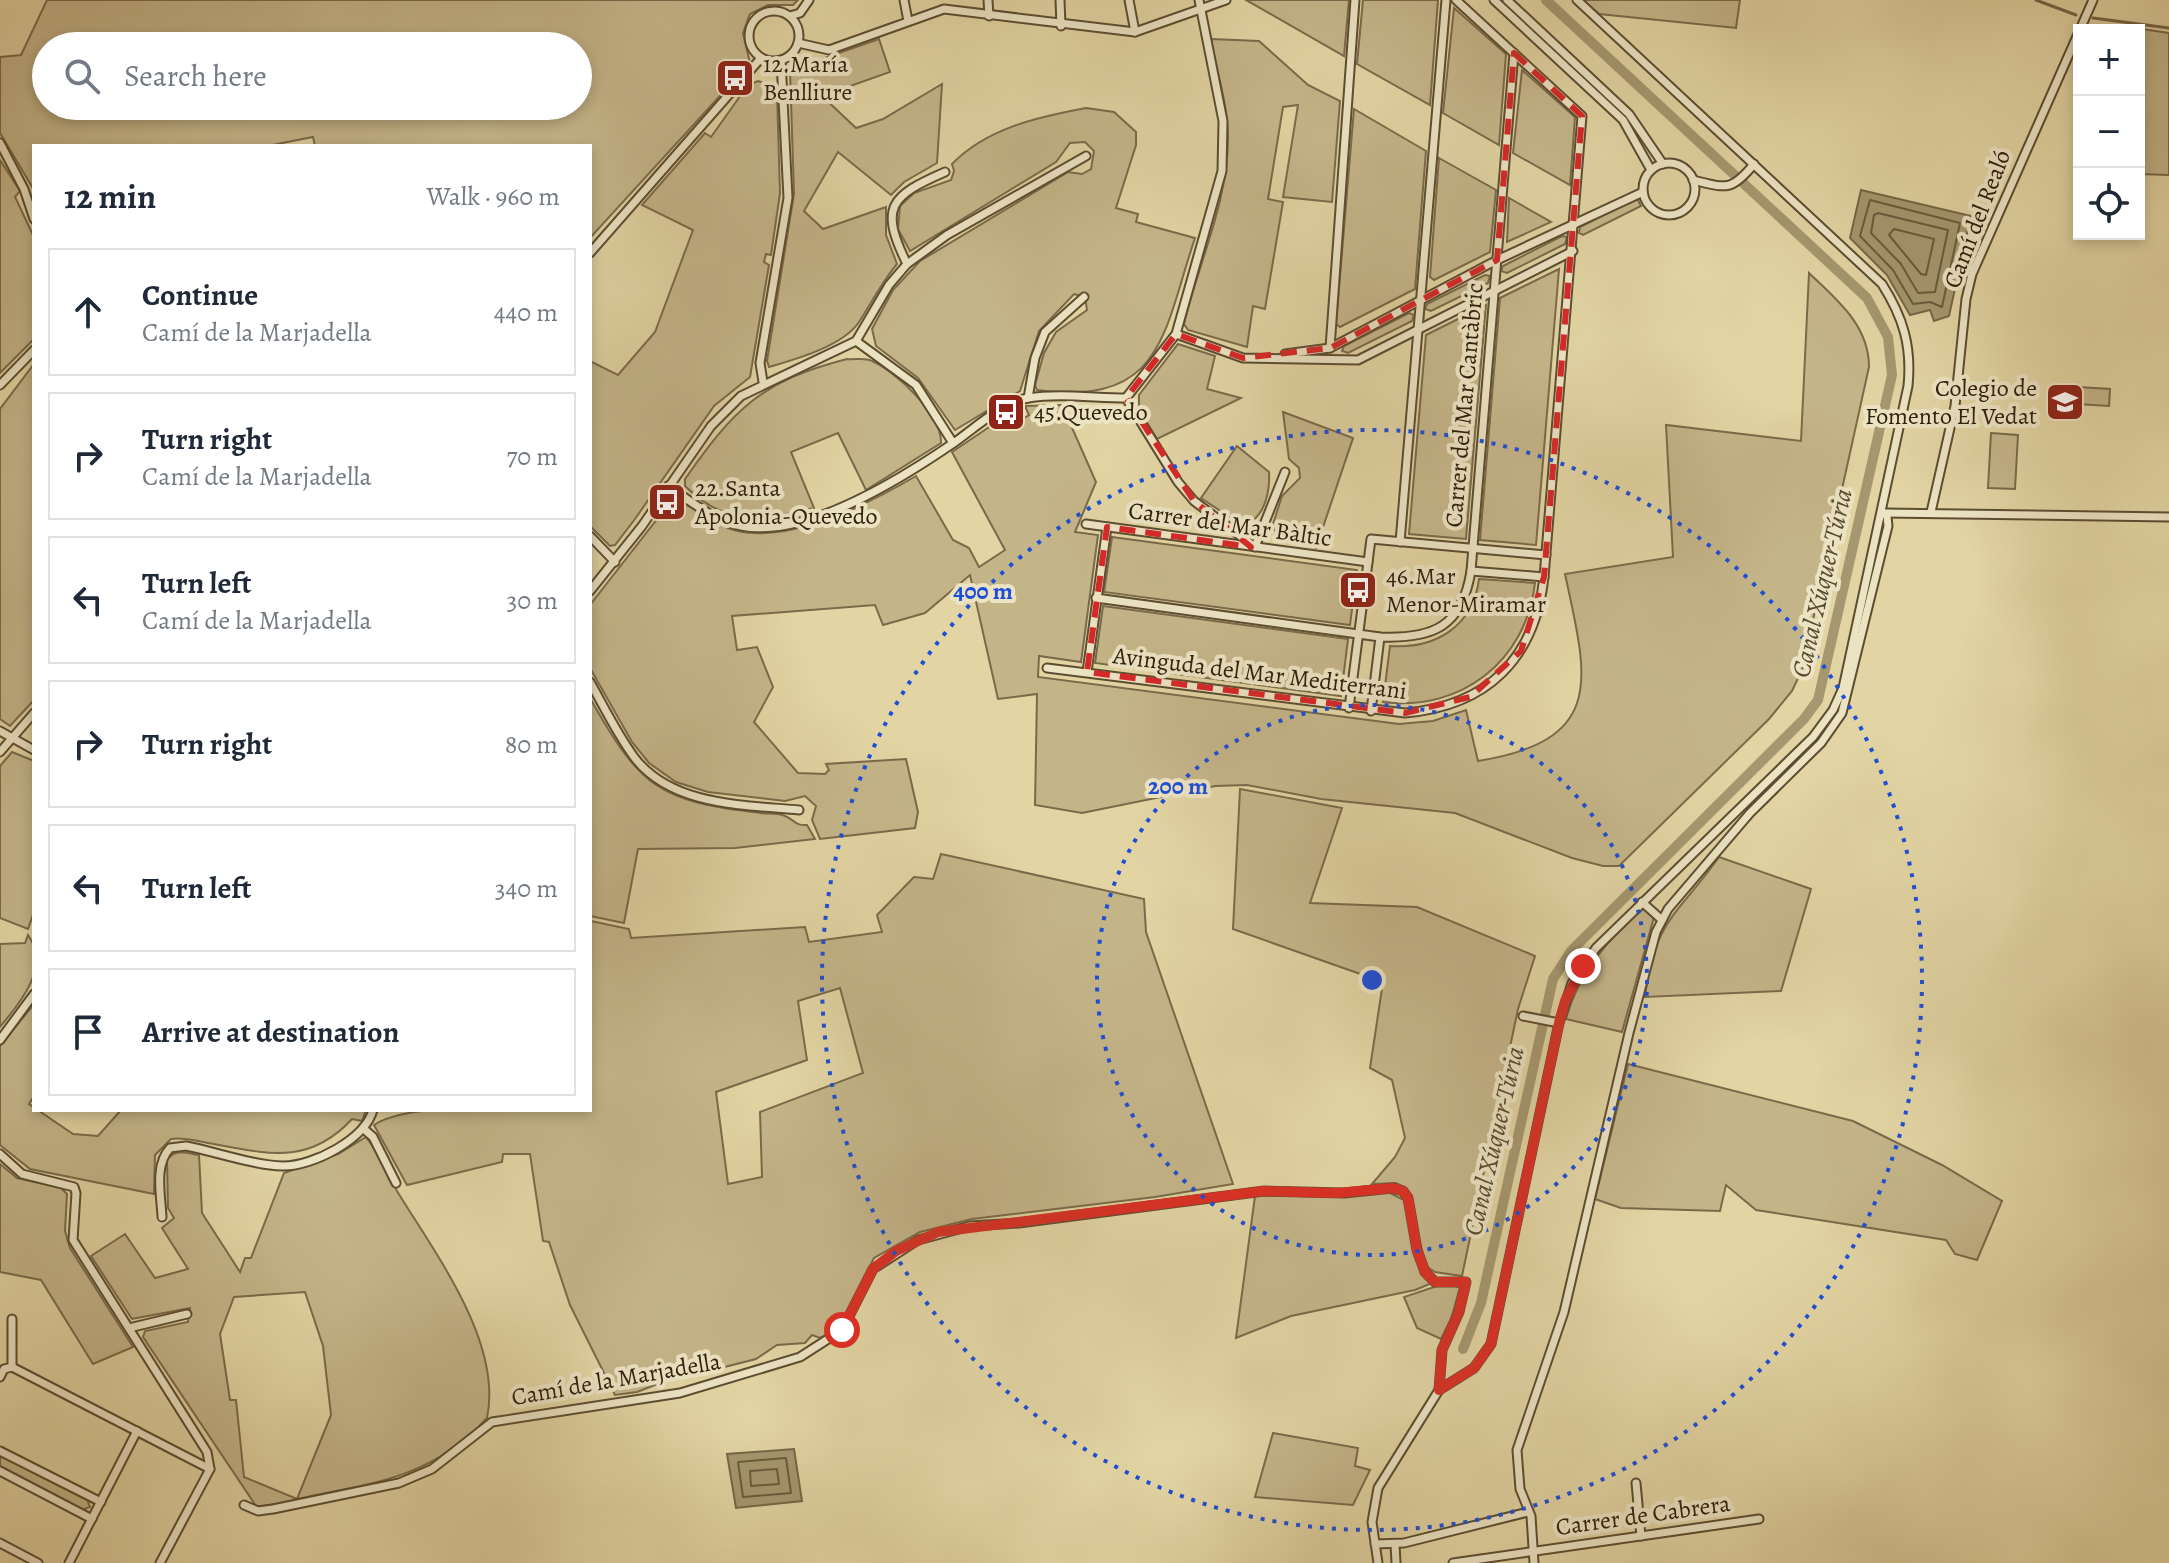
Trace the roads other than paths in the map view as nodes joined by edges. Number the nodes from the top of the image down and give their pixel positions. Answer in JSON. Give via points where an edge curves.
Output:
{"nodes":[{"id":1,"x":809,"y":0,"type":"edge"},
{"id":2,"x":904,"y":0,"type":"edge"},
{"id":3,"x":988,"y":0,"type":"edge"},
{"id":4,"x":1060,"y":0,"type":"edge"},
{"id":5,"x":1129,"y":0,"type":"edge"},
{"id":6,"x":1226,"y":0,"type":"edge"},
{"id":7,"x":1355,"y":0,"type":"edge"},
{"id":8,"x":1446,"y":0,"type":"edge"},
{"id":9,"x":1456,"y":0,"type":"edge"},
{"id":10,"x":1494,"y":0,"type":"edge"},
{"id":11,"x":1507,"y":0,"type":"edge"},
{"id":12,"x":1577,"y":0,"type":"edge"},
{"id":13,"x":2093,"y":0,"type":"edge"},
{"id":14,"x":1200,"y":4,"type":"edge"},
{"id":15,"x":790,"y":16,"type":"junction"},
{"id":16,"x":989,"y":16,"type":"junction"},
{"id":17,"x":908,"y":21,"type":"junction"},
{"id":18,"x":1061,"y":26,"type":"junction"},
{"id":19,"x":1135,"y":32,"type":"junction"},
{"id":20,"x":798,"y":43,"type":"junction"},
{"id":21,"x":1514,"y":53,"type":"junction"},
{"id":22,"x":761,"y":58,"type":"junction"},
{"id":23,"x":781,"y":60,"type":"junction"},
{"id":24,"x":0,"y":143,"type":"edge"},
{"id":25,"x":1086,"y":156,"type":"dead end"},
{"id":26,"x":1663,"y":164,"type":"junction"},
{"id":27,"x":1751,"y":166,"type":"junction"},
{"id":28,"x":1651,"y":170,"type":"junction"},
{"id":29,"x":945,"y":172,"type":"dead end"},
{"id":30,"x":1693,"y":180,"type":"junction"},
{"id":31,"x":1643,"y":192,"type":"junction"},
{"id":32,"x":32,"y":213,"type":"edge"},
{"id":33,"x":1576,"y":225,"type":"junction"},
{"id":34,"x":592,"y":251,"type":"edge"},
{"id":35,"x":1573,"y":251,"type":"junction"},
{"id":36,"x":1497,"y":260,"type":"junction"},
{"id":37,"x":907,"y":264,"type":"junction"},
{"id":38,"x":1494,"y":289,"type":"junction"},
{"id":39,"x":1084,"y":297,"type":"dead end"},
{"id":40,"x":1420,"y":301,"type":"junction"},
{"id":41,"x":1418,"y":328,"type":"junction"},
{"id":42,"x":1176,"y":334,"type":"junction"},
{"id":43,"x":856,"y":341,"type":"junction"},
{"id":44,"x":1330,"y":348,"type":"junction"},
{"id":45,"x":32,"y":352,"type":"edge"},
{"id":46,"x":1263,"y":357,"type":"junction"},
{"id":47,"x":763,"y":382,"type":"junction"},
{"id":48,"x":0,"y":385,"type":"edge"},
{"id":49,"x":1028,"y":398,"type":"junction"},
{"id":50,"x":1126,"y":398,"type":"junction"},
{"id":51,"x":953,"y":443,"type":"junction"},
{"id":52,"x":1285,"y":472,"type":"dead end"},
{"id":53,"x":668,"y":486,"type":"junction"},
{"id":54,"x":1882,"y":512,"type":"junction"},
{"id":55,"x":1931,"y":512,"type":"junction"},
{"id":56,"x":1898,"y":516,"type":"junction"},
{"id":57,"x":2169,"y":517,"type":"edge"},
{"id":58,"x":1086,"y":524,"type":"dead end"},
{"id":59,"x":1888,"y":526,"type":"junction"},
{"id":60,"x":1107,"y":527,"type":"junction"},
{"id":61,"x":592,"y":538,"type":"edge"},
{"id":62,"x":1400,"y":542,"type":"junction"},
{"id":63,"x":1255,"y":547,"type":"junction"},
{"id":64,"x":1472,"y":548,"type":"junction"},
{"id":65,"x":1546,"y":555,"type":"junction"},
{"id":66,"x":615,"y":562,"type":"junction"},
{"id":67,"x":1368,"y":562,"type":"junction"},
{"id":68,"x":1471,"y":571,"type":"junction"},
{"id":69,"x":1544,"y":577,"type":"junction"},
{"id":70,"x":592,"y":589,"type":"edge"},
{"id":71,"x":1096,"y":598,"type":"junction"},
{"id":72,"x":1359,"y":634,"type":"junction"},
{"id":73,"x":1380,"y":637,"type":"junction"},
{"id":74,"x":1047,"y":668,"type":"dead end"},
{"id":75,"x":1087,"y":672,"type":"junction"},
{"id":76,"x":592,"y":685,"type":"edge"},
{"id":77,"x":1349,"y":708,"type":"junction"},
{"id":78,"x":1371,"y":711,"type":"junction"},
{"id":79,"x":32,"y":715,"type":"edge"},
{"id":80,"x":0,"y":731,"type":"edge"},
{"id":81,"x":10,"y":738,"type":"junction"},
{"id":82,"x":32,"y":749,"type":"edge"},
{"id":83,"x":0,"y":752,"type":"edge"},
{"id":84,"x":1751,"y":797,"type":"junction"},
{"id":85,"x":1758,"y":804,"type":"junction"},
{"id":86,"x":799,"y":810,"type":"dead end"},
{"id":87,"x":1642,"y":902,"type":"junction"},
{"id":88,"x":1662,"y":920,"type":"junction"},
{"id":89,"x":32,"y":997,"type":"edge"},
{"id":90,"x":1524,"y":1016,"type":"dead end"},
{"id":91,"x":1559,"y":1023,"type":"junction"},
{"id":92,"x":0,"y":1040,"type":"edge"},
{"id":93,"x":372,"y":1112,"type":"edge"},
{"id":94,"x":365,"y":1130,"type":"junction"},
{"id":95,"x":0,"y":1154,"type":"edge"},
{"id":96,"x":396,"y":1183,"type":"dead end"},
{"id":97,"x":162,"y":1217,"type":"dead end"},
{"id":98,"x":187,"y":1314,"type":"dead end"},
{"id":99,"x":12,"y":1319,"type":"dead end"},
{"id":100,"x":129,"y":1328,"type":"junction"},
{"id":101,"x":12,"y":1367,"type":"junction"},
{"id":102,"x":0,"y":1377,"type":"edge"},
{"id":103,"x":1439,"y":1390,"type":"junction"},
{"id":104,"x":137,"y":1431,"type":"junction"},
{"id":105,"x":0,"y":1451,"type":"edge"},
{"id":106,"x":210,"y":1464,"type":"junction"},
{"id":107,"x":0,"y":1471,"type":"edge"},
{"id":108,"x":1636,"y":1483,"type":"dead end"},
{"id":109,"x":101,"y":1502,"type":"junction"},
{"id":110,"x":244,"y":1505,"type":"dead end"},
{"id":111,"x":1528,"y":1512,"type":"junction"},
{"id":112,"x":92,"y":1519,"type":"junction"},
{"id":113,"x":1759,"y":1519,"type":"dead end"},
{"id":114,"x":1641,"y":1536,"type":"junction"},
{"id":115,"x":0,"y":1543,"type":"edge"},
{"id":116,"x":1375,"y":1544,"type":"junction"},
{"id":117,"x":1395,"y":1544,"type":"junction"},
{"id":118,"x":1533,"y":1550,"type":"junction"},
{"id":119,"x":38,"y":1563,"type":"edge"},
{"id":120,"x":69,"y":1563,"type":"edge"},
{"id":121,"x":160,"y":1563,"type":"edge"},
{"id":122,"x":1378,"y":1563,"type":"edge"},
{"id":123,"x":1396,"y":1563,"type":"edge"},
{"id":124,"x":1453,"y":1563,"type":"edge"},
{"id":125,"x":1534,"y":1563,"type":"edge"}],
"edges":[{"from":1,"to":15,"type":"street","via":[[800,13]]},
{"from":2,"to":17,"type":"street"},
{"from":3,"to":16,"type":"street"},
{"from":4,"to":18,"type":"street"},
{"from":5,"to":19,"type":"street"},
{"from":6,"to":14,"type":"street"},
{"from":7,"to":44,"type":"street"},
{"from":8,"to":40,"type":"street"},
{"from":9,"to":21,"type":"street"},
{"from":10,"to":28,"type":"street","via":[[1623,120]]},
{"from":11,"to":26,"type":"street","via":[[1629,114]]},
{"from":12,"to":27,"type":"street"},
{"from":13,"to":55,"type":"street","name":"Camí del Realó","via":[[1972,274],[1955,406]]},
{"from":14,"to":19,"type":"street"},
{"from":14,"to":42,"type":"street","via":[[1224,149]]},
{"from":15,"to":20,"type":"street","via":[[798,28]]},
{"from":15,"to":22,"type":"street","via":[[766,11],[753,21],[750,45]]},
{"from":16,"to":17,"type":"street","via":[[944,9]]},
{"from":16,"to":18,"type":"street"},
{"from":17,"to":20,"type":"street","via":[[829,50]]},
{"from":18,"to":19,"type":"street"},
{"from":20,"to":23,"type":"street"},
{"from":21,"to":33,"type":"street","name":"Avinguda del Mar Mediterrani","via":[[1582,116]]},
{"from":21,"to":36,"type":"street","name":"Carrer del Mar Cantàbric"},
{"from":22,"to":23,"type":"street"},
{"from":22,"to":34,"type":"street"},
{"from":23,"to":47,"type":"street","via":[[788,198],[760,363]]},
{"from":24,"to":32,"type":"street"},
{"from":25,"to":37,"type":"street","via":[[947,235]]},
{"from":26,"to":28,"type":"street"},
{"from":26,"to":30,"type":"street","via":[[1684,168]]},
{"from":27,"to":30,"type":"street","via":[[1735,185],[1725,188]]},
{"from":27,"to":54,"type":"street","via":[[1882,284],[1905,327],[1908,386]]},
{"from":28,"to":31,"type":"street"},
{"from":29,"to":37,"type":"street","via":[[910,188],[894,205],[891,226]]},
{"from":30,"to":31,"type":"street","via":[[1690,206],[1675,215],[1650,208]]},
{"from":31,"to":33,"type":"street"},
{"from":33,"to":35,"type":"street","name":"Avinguda del Mar Mediterrani"},
{"from":33,"to":36,"type":"street"},
{"from":35,"to":38,"type":"street"},
{"from":35,"to":65,"type":"street","name":"Avinguda del Mar Mediterrani"},
{"from":36,"to":38,"type":"street","name":"Carrer del Mar Cantàbric"},
{"from":36,"to":40,"type":"street"},
{"from":37,"to":43,"type":"street"},
{"from":38,"to":41,"type":"street"},
{"from":38,"to":64,"type":"street","name":"Carrer del Mar Cantàbric"},
{"from":39,"to":49,"type":"street","via":[[1045,332]]},
{"from":40,"to":41,"type":"street"},
{"from":40,"to":44,"type":"street"},
{"from":41,"to":46,"type":"street","via":[[1358,360]]},
{"from":41,"to":62,"type":"street"},
{"from":42,"to":46,"type":"street","via":[[1243,358]]},
{"from":42,"to":50,"type":"street"},
{"from":43,"to":47,"type":"street"},
{"from":43,"to":51,"type":"street","via":[[916,385]]},
{"from":44,"to":46,"type":"street"},
{"from":45,"to":48,"type":"street"},
{"from":47,"to":53,"type":"street","via":[[725,409]]},
{"from":49,"to":50,"type":"street"},
{"from":49,"to":51,"type":"street"},
{"from":50,"to":63,"type":"street","via":[[1194,501]]},
{"from":51,"to":53,"type":"street","via":[[871,495],[822,514],[771,525],[738,525]]},
{"from":52,"to":63,"type":"street"},
{"from":53,"to":66,"type":"street"},
{"from":54,"to":56,"type":"street"},
{"from":54,"to":59,"type":"street"},
{"from":54,"to":84,"type":"street","via":[[1843,688],[1823,725]]},
{"from":55,"to":56,"type":"street"},
{"from":55,"to":57,"type":"street"},
{"from":56,"to":59,"type":"street"},
{"from":58,"to":60,"type":"street","name":"Carrer del Mar Bàltic"},
{"from":59,"to":85,"type":"street","via":[[1842,713],[1821,743]]},
{"from":60,"to":63,"type":"street","name":"Carrer del Mar Bàltic"},
{"from":60,"to":71,"type":"street"},
{"from":61,"to":66,"type":"street"},
{"from":62,"to":64,"type":"street"},
{"from":62,"to":67,"type":"street","via":[[1371,539]]},
{"from":63,"to":67,"type":"street","name":"Carrer del Mar Bàltic"},
{"from":64,"to":65,"type":"street"},
{"from":64,"to":68,"type":"street","name":"Carrer del Mar Cantàbric"},
{"from":65,"to":69,"type":"street","name":"Avinguda del Mar Mediterrani"},
{"from":66,"to":70,"type":"street"},
{"from":67,"to":72,"type":"street"},
{"from":68,"to":69,"type":"street"},
{"from":68,"to":73,"type":"street","name":"Carrer del Mar Cantàbric","via":[[1467,594],[1435,632]]},
{"from":69,"to":78,"type":"street","name":"Avinguda del Mar Mediterrani","via":[[1525,644],[1499,677],[1454,705],[1405,713]]},
{"from":71,"to":72,"type":"street","name":"Carrer del Mar Cantàbric"},
{"from":71,"to":75,"type":"street"},
{"from":72,"to":73,"type":"street","name":"Carrer del Mar Cantàbric"},
{"from":72,"to":77,"type":"street"},
{"from":73,"to":78,"type":"street"},
{"from":74,"to":75,"type":"street","name":"Avinguda del Mar Mediterrani"},
{"from":75,"to":77,"type":"street","name":"Avinguda del Mar Mediterrani"},
{"from":76,"to":86,"type":"street","via":[[635,758],[657,779],[706,800]]},
{"from":77,"to":78,"type":"street","name":"Avinguda del Mar Mediterrani"},
{"from":79,"to":81,"type":"street"},
{"from":80,"to":81,"type":"street"},
{"from":81,"to":82,"type":"street"},
{"from":81,"to":83,"type":"street"},
{"from":84,"to":85,"type":"street"},
{"from":84,"to":87,"type":"street"},
{"from":85,"to":88,"type":"street"},
{"from":87,"to":88,"type":"street"},
{"from":87,"to":91,"type":"street","via":[[1583,966]]},
{"from":88,"to":111,"type":"street","via":[[1629,1033],[1564,1312],[1517,1450]]},
{"from":89,"to":92,"type":"street"},
{"from":90,"to":91,"type":"street"},
{"from":91,"to":103,"type":"street","via":[[1491,1344],[1474,1368]]},
{"from":93,"to":94,"type":"street"},
{"from":94,"to":96,"type":"street"},
{"from":94,"to":97,"type":"street","via":[[340,1146],[288,1165],[186,1146],[170,1148],[160,1167]]},
{"from":95,"to":100,"type":"street","via":[[22,1174],[74,1187],[73,1240]]},
{"from":98,"to":100,"type":"street"},
{"from":99,"to":101,"type":"street"},
{"from":100,"to":106,"type":"street"},
{"from":101,"to":102,"type":"street"},
{"from":101,"to":104,"type":"street"},
{"from":103,"to":110,"type":"street","name":"Camí de la Marjadella","via":[[1442,1350],[1466,1282],[1435,1282],[1425,1272],[1403,1191],[1264,1191],[970,1226],[918,1240],[881,1261],[842,1330],[800,1357],[680,1393],[492,1422],[432,1469],[399,1483],[273,1509],[258,1511]]},
{"from":103,"to":116,"type":"street","via":[[1378,1488],[1372,1522]]},
{"from":104,"to":106,"type":"street"},
{"from":104,"to":109,"type":"street"},
{"from":105,"to":109,"type":"street"},
{"from":106,"to":121,"type":"street"},
{"from":107,"to":112,"type":"street"},
{"from":108,"to":114,"type":"street"},
{"from":109,"to":112,"type":"street"},
{"from":111,"to":117,"type":"street"},
{"from":111,"to":118,"type":"street"},
{"from":112,"to":120,"type":"street"},
{"from":113,"to":114,"type":"street","name":"Carrer de Cabrera"},
{"from":114,"to":118,"type":"street","name":"Carrer de Cabrera"},
{"from":115,"to":119,"type":"street"},
{"from":116,"to":117,"type":"street"},
{"from":116,"to":122,"type":"street"},
{"from":117,"to":123,"type":"street"},
{"from":118,"to":124,"type":"street","name":"Carrer de Cabrera"},
{"from":118,"to":125,"type":"street"}]}
